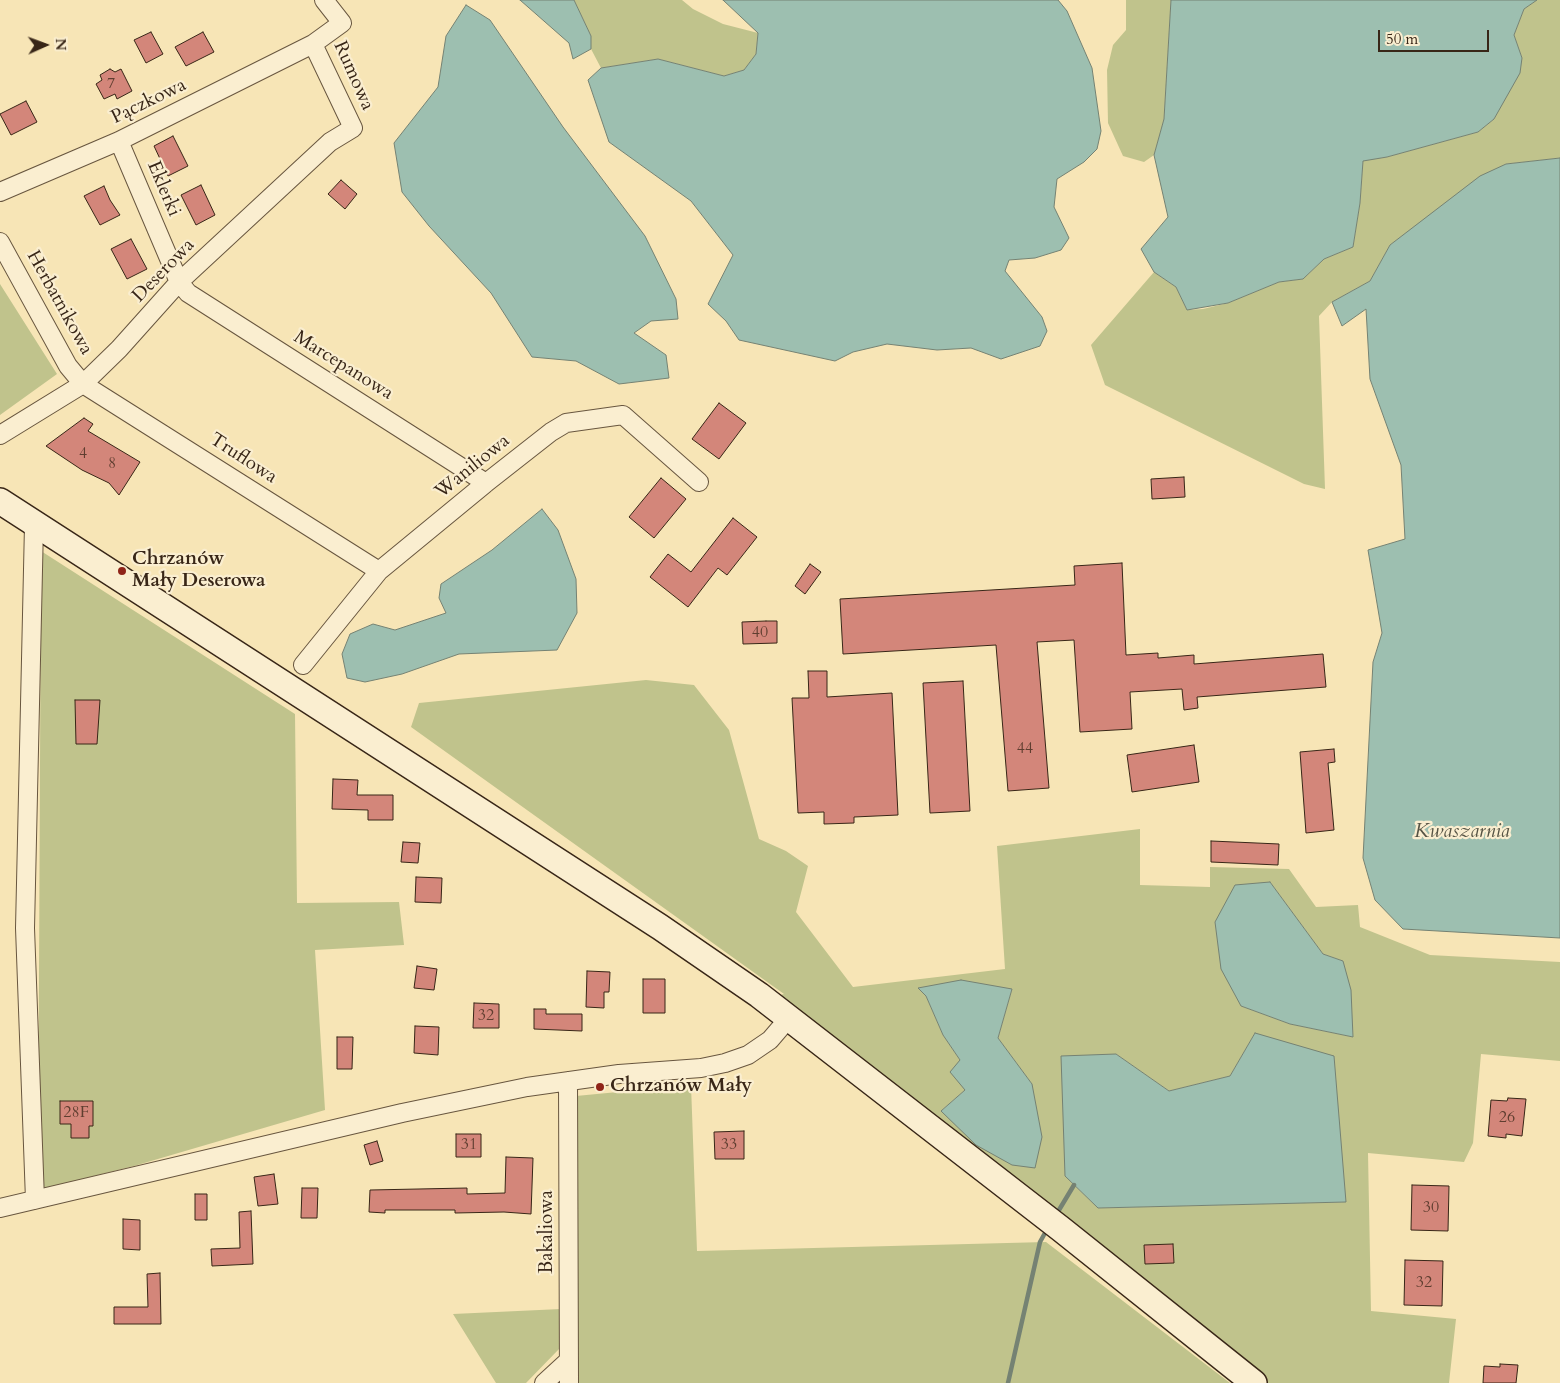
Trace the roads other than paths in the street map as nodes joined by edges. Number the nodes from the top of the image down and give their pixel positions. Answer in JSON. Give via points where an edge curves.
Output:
{"nodes":[{"id":1,"x":324,"y":0,"type":"edge"},
{"id":2,"x":313,"y":44,"type":"junction"},
{"id":3,"x":353,"y":128,"type":"joint"},
{"id":4,"x":119,"y":141,"type":"junction"},
{"id":5,"x":0,"y":192,"type":"edge"},
{"id":6,"x":0,"y":242,"type":"edge"},
{"id":7,"x":179,"y":282,"type":"junction"},
{"id":8,"x":83,"y":384,"type":"junction"},
{"id":9,"x":0,"y":435,"type":"edge"},
{"id":10,"x":699,"y":482,"type":"dead end"},
{"id":11,"x":486,"y":483,"type":"junction"},
{"id":12,"x":0,"y":501,"type":"edge"},
{"id":13,"x":34,"y":524,"type":"junction"},
{"id":14,"x":379,"y":571,"type":"junction"},
{"id":15,"x":303,"y":665,"type":"dead end"},
{"id":16,"x":788,"y":1019,"type":"junction"},
{"id":17,"x":568,"y":1081,"type":"junction"},
{"id":18,"x":35,"y":1200,"type":"junction"},
{"id":19,"x":0,"y":1208,"type":"edge"},
{"id":20,"x":569,"y":1360,"type":"junction"},
{"id":21,"x":544,"y":1383,"type":"edge"},
{"id":22,"x":568,"y":1383,"type":"edge"},
{"id":23,"x":1254,"y":1383,"type":"edge"}],
"edges":[{"from":1,"to":2,"type":"street","name":"Rumowa","via":[[342,23]]},
{"from":2,"to":3,"type":"street","name":"Rumowa"},
{"from":2,"to":4,"type":"street","name":"Pączkowa"},
{"from":3,"to":7,"type":"street","name":"Deserowa","via":[[330,142]]},
{"from":4,"to":5,"type":"street","name":"Pączkowa"},
{"from":4,"to":7,"type":"street","name":"Eklerki"},
{"from":6,"to":8,"type":"street","name":"Herbatnikowa","via":[[68,366]]},
{"from":7,"to":8,"type":"street","name":"Deserowa"},
{"from":7,"to":11,"type":"street","name":"Marcepanowa","via":[[188,293]]},
{"from":8,"to":9,"type":"street","name":"Deserowa"},
{"from":8,"to":14,"type":"street","name":"Truflowa"},
{"from":10,"to":11,"type":"street","name":"Waniliowa","via":[[624,415],[566,423]]},
{"from":11,"to":14,"type":"street","name":"Waniliowa"},
{"from":12,"to":13,"type":"street"},
{"from":13,"to":16,"type":"street","via":[[660,927],[759,995]]},
{"from":13,"to":18,"type":"street","via":[[25,928]]},
{"from":14,"to":15,"type":"street","name":"Waniliowa"},
{"from":16,"to":17,"type":"street","via":[[770,1040],[748,1055],[725,1063]]},
{"from":16,"to":23,"type":"street","via":[[1061,1229]]},
{"from":17,"to":18,"type":"street","via":[[402,1113]]},
{"from":17,"to":20,"type":"street","name":"Bakaliowa"},
{"from":18,"to":19,"type":"street"},
{"from":20,"to":21,"type":"street"},
{"from":20,"to":22,"type":"street","name":"Bakaliowa"}]}
